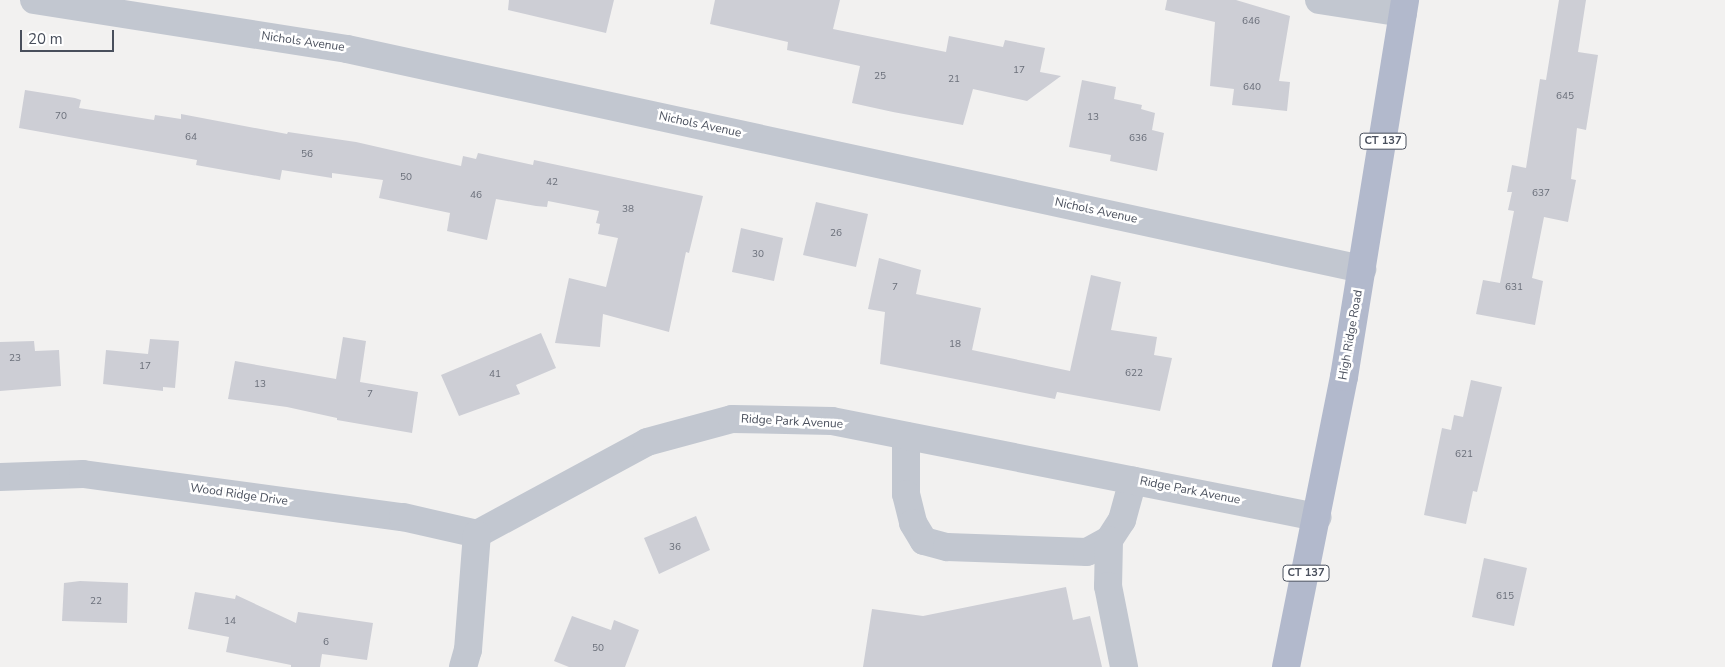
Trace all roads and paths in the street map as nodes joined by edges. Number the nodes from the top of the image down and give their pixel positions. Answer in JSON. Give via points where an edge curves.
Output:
{"nodes":[{"id":1,"x":34,"y":0,"type":"edge"},
{"id":2,"x":1319,"y":0,"type":"edge"},
{"id":3,"x":1404,"y":6,"type":"edge"},
{"id":4,"x":1362,"y":269,"type":"junction"},
{"id":5,"x":906,"y":436,"type":"junction"},
{"id":6,"x":0,"y":477,"type":"edge"},
{"id":7,"x":1133,"y":480,"type":"junction"},
{"id":8,"x":1318,"y":517,"type":"junction"},
{"id":9,"x":477,"y":534,"type":"junction"},
{"id":10,"x":1109,"y":540,"type":"junction"},
{"id":11,"x":463,"y":667,"type":"edge"},
{"id":12,"x":1124,"y":667,"type":"edge"},
{"id":13,"x":1286,"y":667,"type":"edge"}],
"edges":[{"from":1,"to":4,"type":"street","name":"Nichols Avenue","via":[[347,49]]},
{"from":2,"to":3,"type":"street"},
{"from":3,"to":4,"type":"main road","name":"High Ridge Road","number":"CT 137"},
{"from":4,"to":8,"type":"main road","name":"High Ridge Road","number":"CT 137"},
{"from":5,"to":7,"type":"street","name":"Ridge Park Avenue"},
{"from":5,"to":9,"type":"street","name":"Ridge Park Avenue","via":[[832,421],[732,419],[647,442]]},
{"from":5,"to":10,"type":"street","via":[[906,494],[913,524],[924,541],[946,547],[1087,552]]},
{"from":6,"to":9,"type":"street","name":"Wood Ridge Drive","via":[[83,474],[403,517]]},
{"from":7,"to":8,"type":"street","name":"Ridge Park Avenue"},
{"from":7,"to":10,"type":"street","via":[[1122,520]]},
{"from":8,"to":13,"type":"main road","name":"High Ridge Road","number":"CT 137"},
{"from":9,"to":11,"type":"street","via":[[468,650]]},
{"from":10,"to":12,"type":"street","via":[[1108,586]]}]}
